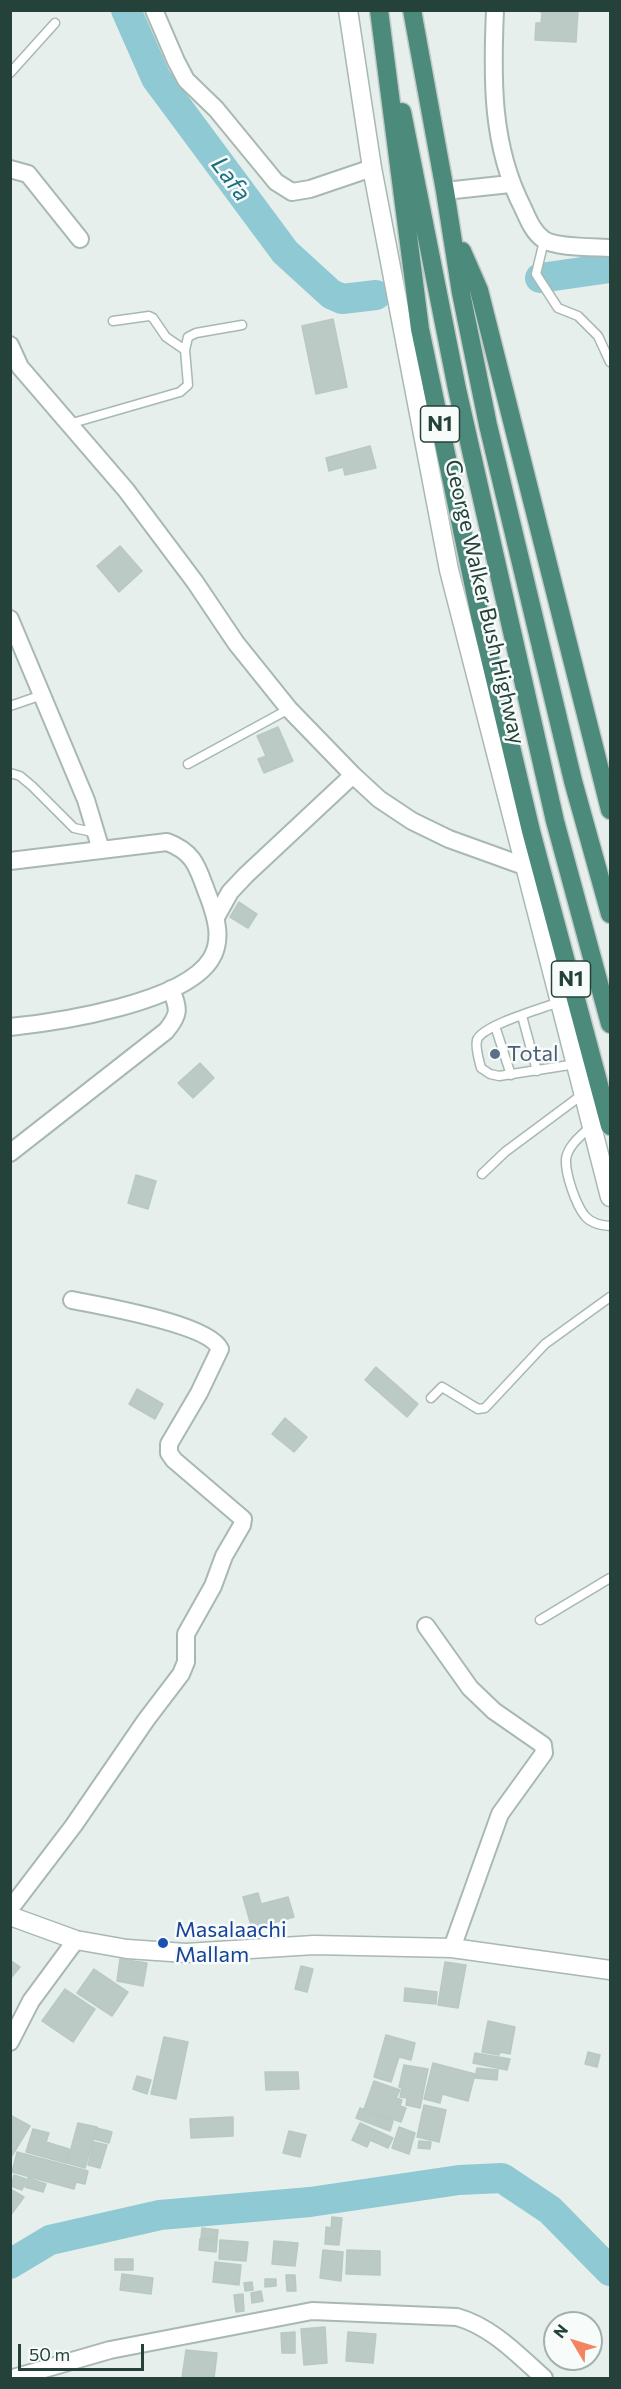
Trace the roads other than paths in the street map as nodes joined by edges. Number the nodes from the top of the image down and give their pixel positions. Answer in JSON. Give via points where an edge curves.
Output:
{"nodes":[{"id":1,"x":154,"y":10,"type":"edge"},
{"id":2,"x":348,"y":10,"type":"edge"},
{"id":3,"x":380,"y":10,"type":"edge"},
{"id":4,"x":412,"y":10,"type":"edge"},
{"id":5,"x":495,"y":10,"type":"edge"},
{"id":6,"x":55,"y":23,"type":"dead end"},
{"id":7,"x":10,"y":73,"type":"edge"},
{"id":8,"x":372,"y":168,"type":"junction"},
{"id":9,"x":10,"y":169,"type":"edge"},
{"id":10,"x":510,"y":184,"type":"junction"},
{"id":11,"x":446,"y":191,"type":"junction"},
{"id":12,"x":450,"y":221,"type":"junction"},
{"id":13,"x":80,"y":239,"type":"dead end"},
{"id":14,"x":544,"y":241,"type":"junction"},
{"id":15,"x":610,"y":248,"type":"edge"},
{"id":16,"x":113,"y":321,"type":"dead end"},
{"id":17,"x":242,"y":325,"type":"dead end"},
{"id":18,"x":10,"y":345,"type":"edge"},
{"id":19,"x":185,"y":350,"type":"junction"},
{"id":20,"x":610,"y":362,"type":"edge"},
{"id":21,"x":15,"y":370,"type":"edge"},
{"id":22,"x":69,"y":424,"type":"junction"},
{"id":23,"x":10,"y":619,"type":"edge"},
{"id":24,"x":42,"y":695,"type":"junction"},
{"id":25,"x":10,"y":706,"type":"edge"},
{"id":26,"x":288,"y":709,"type":"junction"},
{"id":27,"x":188,"y":764,"type":"dead end"},
{"id":28,"x":10,"y":773,"type":"edge"},
{"id":29,"x":353,"y":775,"type":"junction"},
{"id":30,"x":610,"y":810,"type":"edge"},
{"id":31,"x":98,"y":833,"type":"junction"},
{"id":32,"x":101,"y":850,"type":"junction"},
{"id":33,"x":10,"y":861,"type":"edge"},
{"id":34,"x":524,"y":866,"type":"junction"},
{"id":35,"x":610,"y":914,"type":"edge"},
{"id":36,"x":216,"y":916,"type":"junction"},
{"id":37,"x":171,"y":989,"type":"junction"},
{"id":38,"x":559,"y":1002,"type":"junction"},
{"id":39,"x":522,"y":1016,"type":"junction"},
{"id":40,"x":610,"y":1024,"type":"edge"},
{"id":41,"x":495,"y":1026,"type":"junction"},
{"id":42,"x":10,"y":1027,"type":"edge"},
{"id":43,"x":576,"y":1064,"type":"junction"},
{"id":44,"x":537,"y":1071,"type":"junction"},
{"id":45,"x":511,"y":1075,"type":"junction"},
{"id":46,"x":584,"y":1094,"type":"junction"},
{"id":47,"x":592,"y":1125,"type":"junction"},
{"id":48,"x":610,"y":1126,"type":"edge"},
{"id":49,"x":10,"y":1153,"type":"edge"},
{"id":50,"x":482,"y":1174,"type":"dead end"},
{"id":51,"x":610,"y":1197,"type":"edge"},
{"id":52,"x":610,"y":1226,"type":"edge"},
{"id":53,"x":610,"y":1297,"type":"edge"},
{"id":54,"x":72,"y":1300,"type":"dead end"},
{"id":55,"x":431,"y":1398,"type":"dead end"},
{"id":56,"x":610,"y":1578,"type":"edge"},
{"id":57,"x":540,"y":1620,"type":"dead end"},
{"id":58,"x":426,"y":1626,"type":"dead end"},
{"id":59,"x":10,"y":1909,"type":"edge"},
{"id":60,"x":10,"y":1916,"type":"edge"},
{"id":61,"x":76,"y":1940,"type":"junction"},
{"id":62,"x":452,"y":1948,"type":"junction"},
{"id":63,"x":610,"y":1970,"type":"edge"},
{"id":64,"x":10,"y":2042,"type":"edge"},
{"id":65,"x":18,"y":2378,"type":"edge"},
{"id":66,"x":544,"y":2379,"type":"edge"}],
"edges":[{"from":1,"to":8,"type":"street","via":[[186,80],[216,109],[276,182],[292,192]]},
{"from":2,"to":8,"type":"street","name":"George Walker Bush Highway"},
{"from":3,"to":40,"type":"highway","name":"George Walker Bush Highway","number":"N1","via":[[457,389],[555,821]]},
{"from":3,"to":48,"type":"highway","number":"N1","via":[[420,329],[480,616],[531,831]]},
{"from":4,"to":11,"type":"highway","name":"George Walker Bush Highway","number":"N1"},
{"from":5,"to":10,"type":"street","via":[[494,103]]},
{"from":6,"to":7,"type":"lane"},
{"from":8,"to":34,"type":"street","name":"George Walker Bush Highway","via":[[449,570]]},
{"from":9,"to":13,"type":"street","via":[[28,174]]},
{"from":10,"to":11,"type":"street"},
{"from":10,"to":14,"type":"street","via":[[535,232]]},
{"from":11,"to":12,"type":"highway","name":"George Walker Bush Highway","number":"N1"},
{"from":12,"to":30,"type":"highway","via":[[479,290]]},
{"from":12,"to":35,"type":"highway","name":"George Walker Bush Highway","number":"N1","via":[[488,424]]},
{"from":14,"to":15,"type":"street"},
{"from":14,"to":20,"type":"lane","via":[[536,274],[558,308],[578,316],[598,336]]},
{"from":16,"to":19,"type":"lane","via":[[149,316],[166,337]]},
{"from":17,"to":19,"type":"lane","via":[[196,333],[188,337]]},
{"from":18,"to":21,"type":"street"},
{"from":19,"to":22,"type":"lane","via":[[188,385],[180,392]]},
{"from":21,"to":22,"type":"street"},
{"from":22,"to":26,"type":"street","via":[[165,540],[236,643]]},
{"from":23,"to":24,"type":"street"},
{"from":24,"to":25,"type":"lane"},
{"from":24,"to":31,"type":"street"},
{"from":26,"to":27,"type":"lane"},
{"from":26,"to":29,"type":"street"},
{"from":28,"to":31,"type":"lane","via":[[32,786],[74,828]]},
{"from":29,"to":34,"type":"street","via":[[412,821]]},
{"from":29,"to":36,"type":"street","via":[[246,875]]},
{"from":31,"to":32,"type":"street"},
{"from":32,"to":33,"type":"street"},
{"from":32,"to":36,"type":"street","via":[[167,842],[182,848],[194,859]]},
{"from":34,"to":38,"type":"street","name":"George Walker Bush Highway"},
{"from":36,"to":37,"type":"street","via":[[218,940],[211,959],[197,974]]},
{"from":37,"to":42,"type":"street","via":[[101,1013]]},
{"from":37,"to":49,"type":"street","via":[[178,1007],[176,1019],[166,1031]]},
{"from":38,"to":39,"type":"lane"},
{"from":38,"to":43,"type":"street","name":"George Walker Bush Highway"},
{"from":39,"to":41,"type":"lane"},
{"from":39,"to":44,"type":"lane"},
{"from":41,"to":45,"type":"lane"},
{"from":41,"to":45,"type":"lane","via":[[477,1041],[481,1068],[490,1074]]},
{"from":43,"to":44,"type":"lane"},
{"from":43,"to":46,"type":"street","name":"George Walker Bush Highway"},
{"from":44,"to":45,"type":"lane"},
{"from":46,"to":47,"type":"street","name":"George Walker Bush Highway"},
{"from":46,"to":50,"type":"lane","via":[[505,1152]]},
{"from":47,"to":51,"type":"street","name":"George Walker Bush Highway"},
{"from":47,"to":52,"type":"lane","via":[[574,1142],[566,1158],[570,1186],[585,1216],[595,1224]]},
{"from":53,"to":55,"type":"lane","via":[[545,1344],[484,1408],[478,1409],[442,1387]]},
{"from":54,"to":59,"type":"street","via":[[169,1322],[205,1334],[217,1344],[220,1349],[169,1444],[169,1453],[243,1519],[186,1634],[186,1662],[181,1674]]},
{"from":56,"to":57,"type":"lane"},
{"from":58,"to":62,"type":"street","via":[[470,1688],[494,1711],[543,1745],[544,1753],[500,1814]]},
{"from":60,"to":61,"type":"street"},
{"from":61,"to":62,"type":"street","via":[[186,1953],[314,1945]]},
{"from":61,"to":64,"type":"street","via":[[32,2001]]},
{"from":62,"to":63,"type":"street"},
{"from":65,"to":66,"type":"street","via":[[110,2350],[312,2311],[457,2317],[476,2322]]}]}
